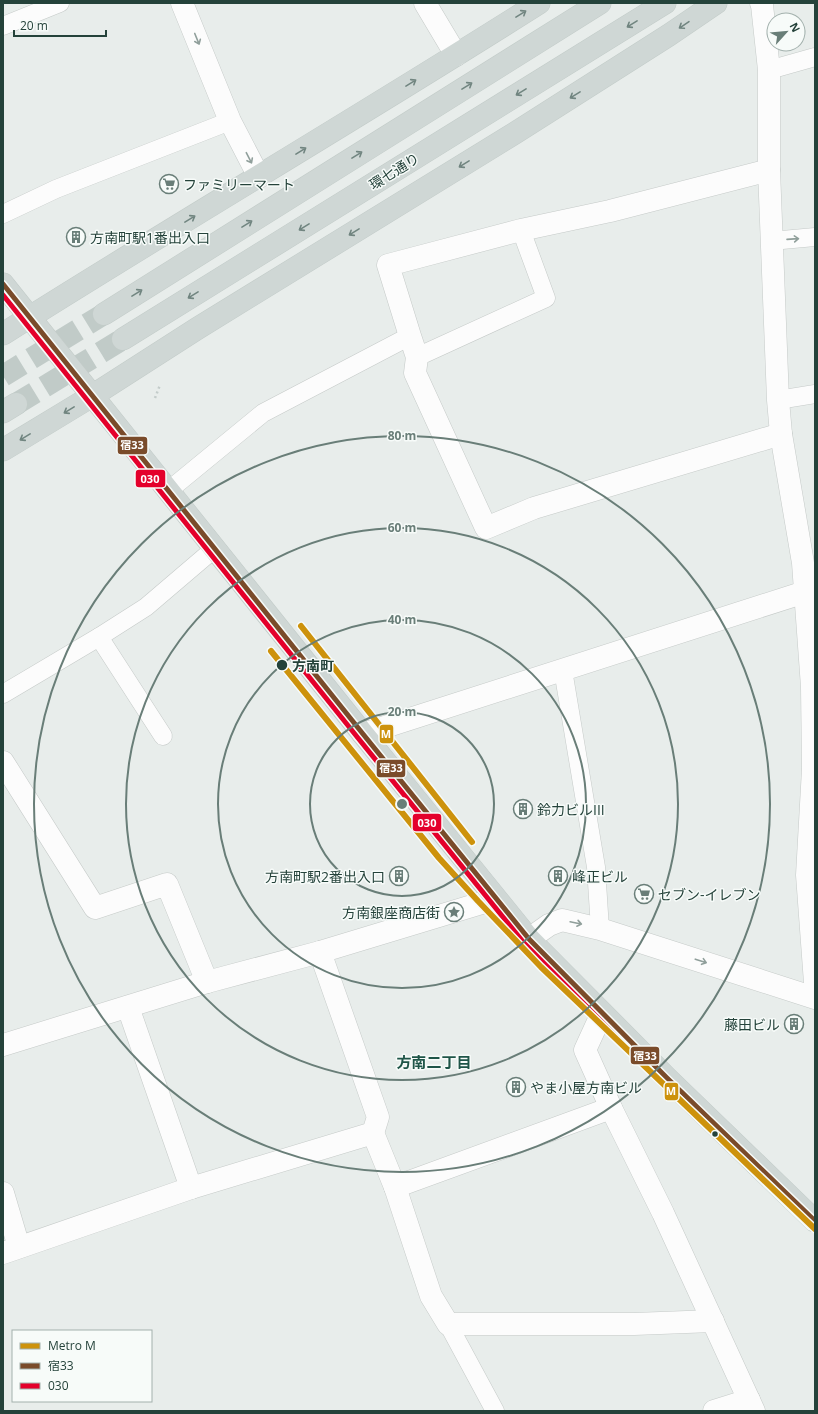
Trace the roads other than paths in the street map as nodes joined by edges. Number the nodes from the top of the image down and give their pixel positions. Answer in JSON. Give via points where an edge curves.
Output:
{"nodes":[{"id":1,"x":60,"y":3,"type":"edge"},
{"id":2,"x":182,"y":3,"type":"edge"},
{"id":3,"x":425,"y":3,"type":"edge"},
{"id":4,"x":539,"y":3,"type":"edge"},
{"id":5,"x":600,"y":3,"type":"edge"},
{"id":6,"x":665,"y":3,"type":"edge"},
{"id":7,"x":716,"y":3,"type":"edge"},
{"id":8,"x":761,"y":3,"type":"edge"},
{"id":9,"x":3,"y":26,"type":"edge"},
{"id":10,"x":456,"y":55,"type":"junction"},
{"id":11,"x":815,"y":57,"type":"edge"},
{"id":12,"x":769,"y":70,"type":"junction"},
{"id":13,"x":230,"y":121,"type":"junction"},
{"id":14,"x":769,"y":170,"type":"junction"},
{"id":15,"x":259,"y":177,"type":"junction"},
{"id":16,"x":3,"y":214,"type":"edge"},
{"id":17,"x":521,"y":230,"type":"junction"},
{"id":18,"x":815,"y":237,"type":"edge"},
{"id":19,"x":771,"y":241,"type":"junction"},
{"id":20,"x":3,"y":284,"type":"edge"},
{"id":21,"x":104,"y":314,"type":"tunnel mouth"},
{"id":22,"x":29,"y":318,"type":"junction"},
{"id":23,"x":3,"y":334,"type":"edge"},
{"id":24,"x":410,"y":336,"type":"junction"},
{"id":25,"x":123,"y":339,"type":"tunnel mouth"},
{"id":26,"x":417,"y":357,"type":"junction"},
{"id":27,"x":815,"y":394,"type":"edge"},
{"id":28,"x":92,"y":396,"type":"junction"},
{"id":29,"x":778,"y":400,"type":"junction"},
{"id":30,"x":781,"y":434,"type":"junction"},
{"id":31,"x":3,"y":450,"type":"edge"},
{"id":32,"x":168,"y":491,"type":"junction"},
{"id":33,"x":214,"y":549,"type":"junction"},
{"id":34,"x":809,"y":561,"type":"edge"},
{"id":35,"x":805,"y":592,"type":"junction"},
{"id":36,"x":99,"y":637,"type":"junction"},
{"id":37,"x":563,"y":670,"type":"junction"},
{"id":38,"x":813,"y":687,"type":"edge"},
{"id":39,"x":3,"y":694,"type":"edge"},
{"id":40,"x":363,"y":734,"type":"junction"},
{"id":41,"x":163,"y":736,"type":"dead end"},
{"id":42,"x":3,"y":762,"type":"edge"},
{"id":43,"x":811,"y":874,"type":"edge"},
{"id":44,"x":495,"y":899,"type":"junction"},
{"id":45,"x":600,"y":929,"type":"junction"},
{"id":46,"x":529,"y":939,"type":"junction"},
{"id":47,"x":320,"y":952,"type":"junction"},
{"id":48,"x":207,"y":982,"type":"junction"},
{"id":49,"x":815,"y":983,"type":"edge"},
{"id":50,"x":815,"y":998,"type":"edge"},
{"id":51,"x":128,"y":1007,"type":"junction"},
{"id":52,"x":602,"y":1013,"type":"junction"},
{"id":53,"x":3,"y":1045,"type":"edge"},
{"id":54,"x":611,"y":1108,"type":"junction"},
{"id":55,"x":373,"y":1133,"type":"junction"},
{"id":56,"x":396,"y":1187,"type":"junction"},
{"id":57,"x":192,"y":1188,"type":"junction"},
{"id":58,"x":3,"y":1193,"type":"edge"},
{"id":59,"x":815,"y":1220,"type":"edge"},
{"id":60,"x":11,"y":1250,"type":"edge"},
{"id":61,"x":713,"y":1320,"type":"junction"},
{"id":62,"x":448,"y":1324,"type":"junction"},
{"id":63,"x":751,"y":1405,"type":"edge"},
{"id":64,"x":495,"y":1411,"type":"edge"},
{"id":65,"x":714,"y":1411,"type":"edge"}],
"edges":[{"from":1,"to":9,"type":"lane"},
{"from":2,"to":13,"type":"street","one_way":true},
{"from":3,"to":10,"type":"street"},
{"from":10,"to":4,"type":"main road","one_way":true},
{"from":21,"to":5,"type":"main road","one_way":true},
{"from":6,"to":25,"type":"main road","name":"環七通り","one_way":true},
{"from":7,"to":28,"type":"main road","one_way":true,"via":[[528,124]]},
{"from":8,"to":12,"type":"street"},
{"from":15,"to":10,"type":"main road","one_way":true},
{"from":11,"to":12,"type":"lane"},
{"from":12,"to":14,"type":"street"},
{"from":13,"to":15,"type":"street","one_way":true},
{"from":13,"to":16,"type":"lane","via":[[56,189]]},
{"from":14,"to":17,"type":"street","via":[[610,211]]},
{"from":14,"to":19,"type":"street"},
{"from":22,"to":15,"type":"main road","one_way":true},
{"from":17,"to":24,"type":"street","via":[[388,265]]},
{"from":17,"to":26,"type":"lane","via":[[546,298]]},
{"from":19,"to":18,"type":"lane","one_way":true},
{"from":19,"to":29,"type":"street"},
{"from":20,"to":22,"type":"main road"},
{"from":22,"to":23,"type":"main road"},
{"from":22,"to":28,"type":"main road"},
{"from":24,"to":26,"type":"street"},
{"from":24,"to":32,"type":"lane","via":[[263,413]]},
{"from":26,"to":30,"type":"street","via":[[415,373],[486,528],[534,508]]},
{"from":27,"to":29,"type":"lane"},
{"from":28,"to":31,"type":"main road","one_way":true},
{"from":28,"to":32,"type":"main road"},
{"from":29,"to":30,"type":"street"},
{"from":30,"to":34,"type":"street"},
{"from":32,"to":33,"type":"main road"},
{"from":33,"to":36,"type":"lane","via":[[146,607]]},
{"from":33,"to":40,"type":"main road"},
{"from":34,"to":35,"type":"street"},
{"from":35,"to":37,"type":"street"},
{"from":35,"to":38,"type":"street"},
{"from":36,"to":39,"type":"lane"},
{"from":36,"to":41,"type":"lane"},
{"from":37,"to":40,"type":"street"},
{"from":37,"to":45,"type":"lane","via":[[596,867]]},
{"from":38,"to":43,"type":"street"},
{"from":40,"to":44,"type":"main road"},
{"from":42,"to":48,"type":"street","via":[[95,908],[167,884]]},
{"from":43,"to":49,"type":"street"},
{"from":44,"to":46,"type":"main road"},
{"from":44,"to":47,"type":"street"},
{"from":46,"to":45,"type":"street","one_way":true,"via":[[549,925],[562,920]]},
{"from":45,"to":50,"type":"street","one_way":true},
{"from":46,"to":52,"type":"main road"},
{"from":47,"to":48,"type":"street"},
{"from":47,"to":55,"type":"street","via":[[378,1117]]},
{"from":48,"to":51,"type":"street"},
{"from":51,"to":53,"type":"street"},
{"from":51,"to":57,"type":"street"},
{"from":52,"to":54,"type":"street","via":[[585,1050]]},
{"from":52,"to":59,"type":"main road"},
{"from":54,"to":56,"type":"street"},
{"from":54,"to":61,"type":"street"},
{"from":55,"to":56,"type":"street"},
{"from":55,"to":57,"type":"street"},
{"from":56,"to":62,"type":"street","via":[[430,1296]]},
{"from":57,"to":60,"type":"street"},
{"from":58,"to":60,"type":"street"},
{"from":61,"to":62,"type":"street","via":[[634,1324]]},
{"from":61,"to":63,"type":"street"},
{"from":62,"to":64,"type":"lane"},
{"from":63,"to":65,"type":"street"}]}
